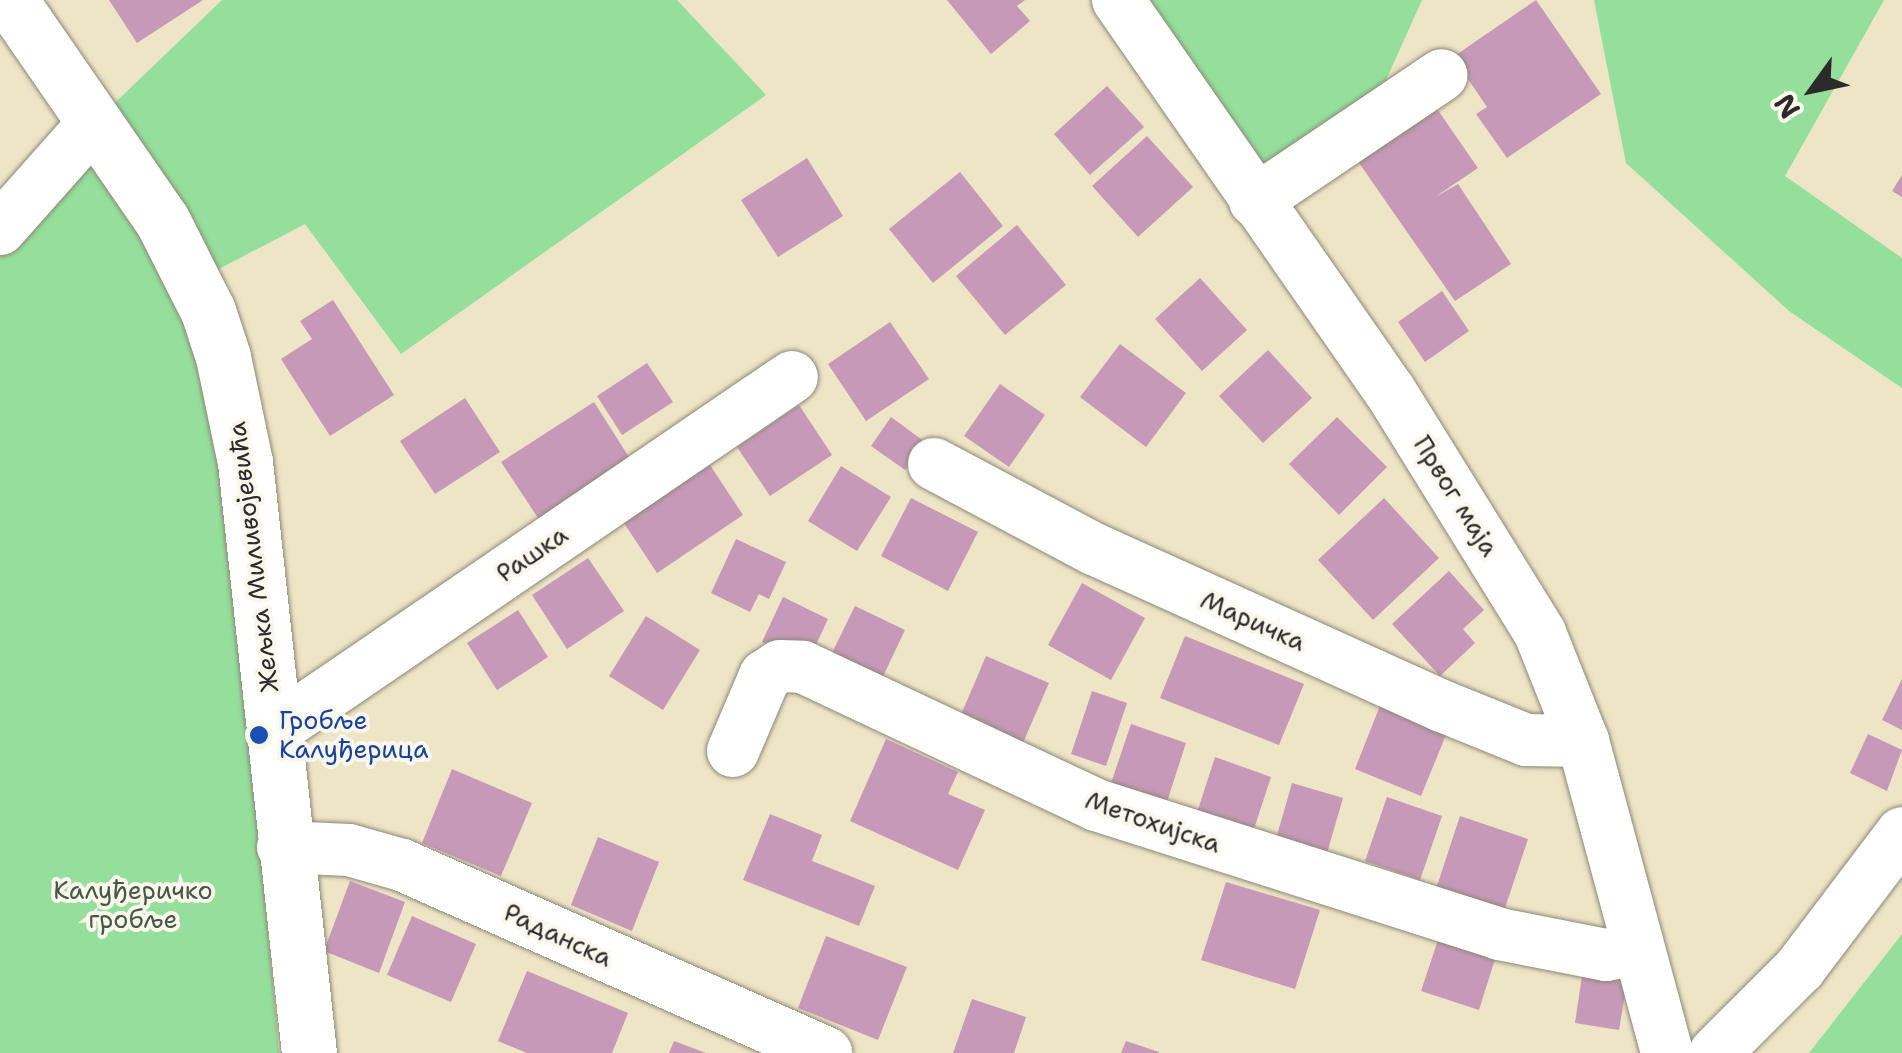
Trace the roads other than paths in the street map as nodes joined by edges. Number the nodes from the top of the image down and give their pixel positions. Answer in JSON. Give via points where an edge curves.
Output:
{"nodes":[{"id":1,"x":10,"y":0,"type":"edge"},
{"id":2,"x":1118,"y":0,"type":"edge"},
{"id":3,"x":1442,"y":75,"type":"dead end"},
{"id":4,"x":96,"y":121,"type":"junction"},
{"id":5,"x":1256,"y":201,"type":"junction"},
{"id":6,"x":0,"y":229,"type":"edge"},
{"id":7,"x":792,"y":377,"type":"dead end"},
{"id":8,"x":934,"y":464,"type":"dead end"},
{"id":9,"x":273,"y":731,"type":"junction"},
{"id":10,"x":1583,"y":741,"type":"junction"},
{"id":11,"x":733,"y":751,"type":"dead end"},
{"id":12,"x":1902,"y":833,"type":"edge"},
{"id":13,"x":282,"y":847,"type":"junction"},
{"id":14,"x":1638,"y":949,"type":"junction"},
{"id":15,"x":310,"y":1053,"type":"edge"},
{"id":16,"x":826,"y":1053,"type":"edge"},
{"id":17,"x":1667,"y":1053,"type":"edge"},
{"id":18,"x":1715,"y":1053,"type":"edge"}],
"edges":[{"from":1,"to":4,"type":"street","name":"Жељка Миливојевића"},
{"from":2,"to":5,"type":"street","name":"Првог маја"},
{"from":3,"to":5,"type":"street"},
{"from":4,"to":6,"type":"street"},
{"from":4,"to":9,"type":"street","name":"Жељка Миливојевића","via":[[162,220],[223,356],[245,462]]},
{"from":5,"to":10,"type":"street","name":"Првог маја","via":[[1390,391],[1540,633]]},
{"from":7,"to":9,"type":"street","name":"Рашка"},
{"from":8,"to":10,"type":"street","name":"Маричка","via":[[1094,549],[1442,706],[1526,740]]},
{"from":9,"to":13,"type":"street","name":"Жељка Миливојевића"},
{"from":10,"to":14,"type":"street","name":"Првог маја"},
{"from":11,"to":14,"type":"street","name":"Метохијска","via":[[765,676],[780,666],[803,667],[1096,805],[1500,934],[1569,951]]},
{"from":12,"to":18,"type":"street","via":[[1800,968]]},
{"from":13,"to":15,"type":"street","name":"Жељка Миливојевића"},
{"from":13,"to":16,"type":"street","name":"Раданска","via":[[349,850],[402,865]]},
{"from":14,"to":17,"type":"street","name":"Првог маја"}]}
